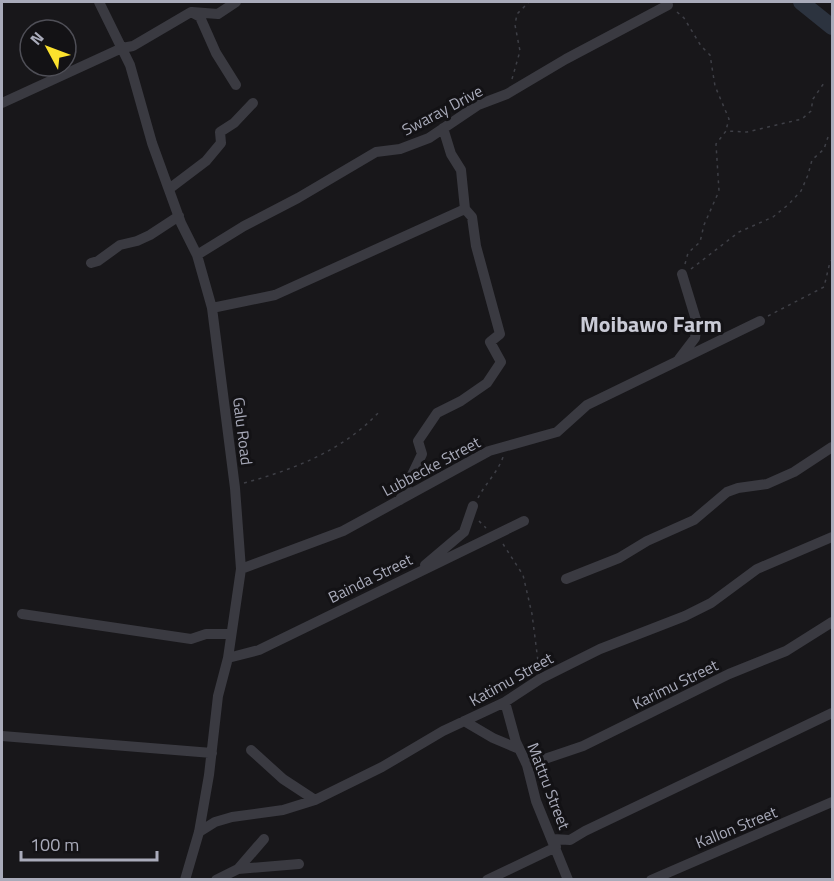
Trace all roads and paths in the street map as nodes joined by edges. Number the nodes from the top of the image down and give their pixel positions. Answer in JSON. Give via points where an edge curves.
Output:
{"nodes":[{"id":1,"x":99,"y":2,"type":"edge"},
{"id":2,"x":236,"y":2,"type":"edge"},
{"id":3,"x":529,"y":2,"type":"edge"},
{"id":4,"x":668,"y":5,"type":"joint"},
{"id":5,"x":192,"y":12,"type":"junction"},
{"id":6,"x":122,"y":48,"type":"junction"},
{"id":7,"x":824,"y":83,"type":"dead end"},
{"id":8,"x":236,"y":85,"type":"dead end"},
{"id":9,"x":507,"y":94,"type":"junction"},
{"id":10,"x":2,"y":103,"type":"edge"},
{"id":11,"x":253,"y":103,"type":"dead end"},
{"id":12,"x":443,"y":128,"type":"junction"},
{"id":13,"x":726,"y":131,"type":"junction"},
{"id":14,"x":829,"y":134,"type":"dead end"},
{"id":15,"x":169,"y":189,"type":"junction"},
{"id":16,"x":465,"y":209,"type":"junction"},
{"id":17,"x":179,"y":216,"type":"junction"},
{"id":18,"x":197,"y":255,"type":"junction"},
{"id":19,"x":832,"y":260,"type":"edge"},
{"id":20,"x":92,"y":263,"type":"dead end"},
{"id":21,"x":682,"y":274,"type":"junction"},
{"id":22,"x":212,"y":308,"type":"junction"},
{"id":23,"x":760,"y":321,"type":"joint"},
{"id":24,"x":677,"y":361,"type":"junction"},
{"id":25,"x":379,"y":412,"type":"dead end"},
{"id":26,"x":507,"y":446,"type":"junction"},
{"id":27,"x":832,"y":447,"type":"edge"},
{"id":28,"x":235,"y":488,"type":"junction"},
{"id":29,"x":400,"y":500,"type":"junction"},
{"id":30,"x":473,"y":506,"type":"junction"},
{"id":31,"x":524,"y":521,"type":"dead end"},
{"id":32,"x":494,"y":536,"type":"junction"},
{"id":33,"x":832,"y":537,"type":"edge"},
{"id":34,"x":241,"y":569,"type":"junction"},
{"id":35,"x":418,"y":571,"type":"junction"},
{"id":36,"x":566,"y":579,"type":"dead end"},
{"id":37,"x":22,"y":614,"type":"dead end"},
{"id":38,"x":832,"y":622,"type":"edge"},
{"id":39,"x":231,"y":634,"type":"junction"},
{"id":40,"x":228,"y":658,"type":"junction"},
{"id":41,"x":540,"y":679,"type":"junction"},
{"id":42,"x":506,"y":702,"type":"junction"},
{"id":43,"x":832,"y":713,"type":"edge"},
{"id":44,"x":464,"y":721,"type":"junction"},
{"id":45,"x":2,"y":736,"type":"edge"},
{"id":46,"x":519,"y":749,"type":"junction"},
{"id":47,"x":251,"y":750,"type":"dead end"},
{"id":48,"x":212,"y":753,"type":"junction"},
{"id":49,"x":527,"y":765,"type":"junction"},
{"id":50,"x":315,"y":800,"type":"junction"},
{"id":51,"x":832,"y":802,"type":"edge"},
{"id":52,"x":199,"y":832,"type":"junction"},
{"id":53,"x":264,"y":839,"type":"dead end"},
{"id":54,"x":554,"y":843,"type":"junction"},
{"id":55,"x":299,"y":864,"type":"dead end"},
{"id":56,"x":238,"y":870,"type":"junction"},
{"id":57,"x":185,"y":879,"type":"edge"},
{"id":58,"x":216,"y":879,"type":"edge"},
{"id":59,"x":487,"y":879,"type":"edge"},
{"id":60,"x":568,"y":879,"type":"edge"},
{"id":61,"x":651,"y":879,"type":"edge"}],
"edges":[{"from":1,"to":6,"type":"street","name":"Galu Road"},
{"from":2,"to":5,"type":"street","via":[[218,14]]},
{"from":3,"to":9,"type":"path","via":[[517,14],[520,51]]},
{"from":4,"to":9,"type":"street","name":"Swaray Drive"},
{"from":4,"to":13,"type":"path","via":[[684,18],[710,55],[715,86],[729,119]]},
{"from":5,"to":6,"type":"street","via":[[133,46]]},
{"from":5,"to":8,"type":"street","via":[[200,17]]},
{"from":6,"to":10,"type":"street"},
{"from":6,"to":15,"type":"street","name":"Galu Road"},
{"from":7,"to":13,"type":"path","via":[[813,99],[811,111],[802,119],[747,132]]},
{"from":9,"to":12,"type":"street","name":"Swaray Drive","via":[[478,105]]},
{"from":11,"to":15,"type":"street","via":[[220,132],[221,143],[206,161]]},
{"from":12,"to":16,"type":"street","via":[[461,170]]},
{"from":12,"to":18,"type":"street","name":"Swaray Drive","via":[[400,149],[376,152]]},
{"from":13,"to":21,"type":"path","via":[[716,144],[719,191],[700,242],[688,254]]},
{"from":14,"to":21,"type":"path","via":[[824,149],[812,160],[801,190],[789,204],[773,217],[739,232]]},
{"from":15,"to":17,"type":"street","name":"Galu Road"},
{"from":16,"to":22,"type":"street","via":[[275,296]]},
{"from":16,"to":29,"type":"street","via":[[472,217],[478,256],[500,334],[490,342],[501,362],[488,383],[437,413],[418,441],[422,454]]},
{"from":17,"to":18,"type":"street","name":"Galu Road"},
{"from":17,"to":20,"type":"street","via":[[150,236],[120,245]]},
{"from":18,"to":22,"type":"street","name":"Galu Road"},
{"from":19,"to":23,"type":"path","via":[[824,286]]},
{"from":21,"to":24,"type":"street","via":[[697,323],[695,338]]},
{"from":22,"to":28,"type":"street","name":"Galu Road"},
{"from":23,"to":24,"type":"street","name":"Lubbecke Street"},
{"from":24,"to":26,"type":"street","name":"Lubbecke Street","via":[[587,405],[557,432]]},
{"from":25,"to":28,"type":"path","via":[[342,444],[278,475]]},
{"from":26,"to":29,"type":"street","name":"Lubbecke Street","via":[[489,451]]},
{"from":26,"to":30,"type":"path","via":[[500,467]]},
{"from":27,"to":36,"type":"street","via":[[767,484],[727,492],[694,520],[619,558]]},
{"from":28,"to":34,"type":"street","name":"Galu Road"},
{"from":29,"to":34,"type":"street","name":"Lubbecke Street","via":[[343,531]]},
{"from":30,"to":32,"type":"path","via":[[476,518]]},
{"from":30,"to":35,"type":"street","via":[[464,532]]},
{"from":31,"to":32,"type":"street","name":"Bainda Street"},
{"from":32,"to":35,"type":"street","name":"Bainda Street"},
{"from":32,"to":41,"type":"path","via":[[523,575]]},
{"from":33,"to":41,"type":"street","name":"Katimu Street","via":[[757,569],[711,603],[685,616],[600,649]]},
{"from":34,"to":39,"type":"street","name":"Galu Road"},
{"from":35,"to":40,"type":"street","name":"Bainda Street","via":[[259,650]]},
{"from":37,"to":39,"type":"street","via":[[191,639],[206,634]]},
{"from":38,"to":49,"type":"street","name":"Karimu Street","via":[[786,651],[729,674],[583,747]]},
{"from":39,"to":40,"type":"street","name":"Galu Road"},
{"from":40,"to":48,"type":"street","name":"Galu Road","via":[[218,696]]},
{"from":41,"to":42,"type":"street","name":"Katimu Street"},
{"from":42,"to":44,"type":"street","name":"Katimu Street"},
{"from":42,"to":46,"type":"street","name":"Mattru Street"},
{"from":43,"to":54,"type":"street","via":[[570,840]]},
{"from":44,"to":46,"type":"street"},
{"from":44,"to":50,"type":"street","name":"Katimu Street"},
{"from":45,"to":48,"type":"street"},
{"from":46,"to":49,"type":"street","name":"Mattru Street"},
{"from":47,"to":50,"type":"street","via":[[283,779]]},
{"from":48,"to":52,"type":"street","name":"Galu Road"},
{"from":49,"to":54,"type":"street","name":"Mattru Street","via":[[536,801]]},
{"from":50,"to":52,"type":"street","name":"Katimu Street","via":[[283,810],[232,817]]},
{"from":51,"to":61,"type":"street","name":"Kallon Street"},
{"from":52,"to":57,"type":"street","name":"Galu Road"},
{"from":53,"to":56,"type":"street"},
{"from":54,"to":59,"type":"street"},
{"from":54,"to":60,"type":"street","name":"Mattru Street"},
{"from":55,"to":56,"type":"street"},
{"from":56,"to":58,"type":"street"}]}
